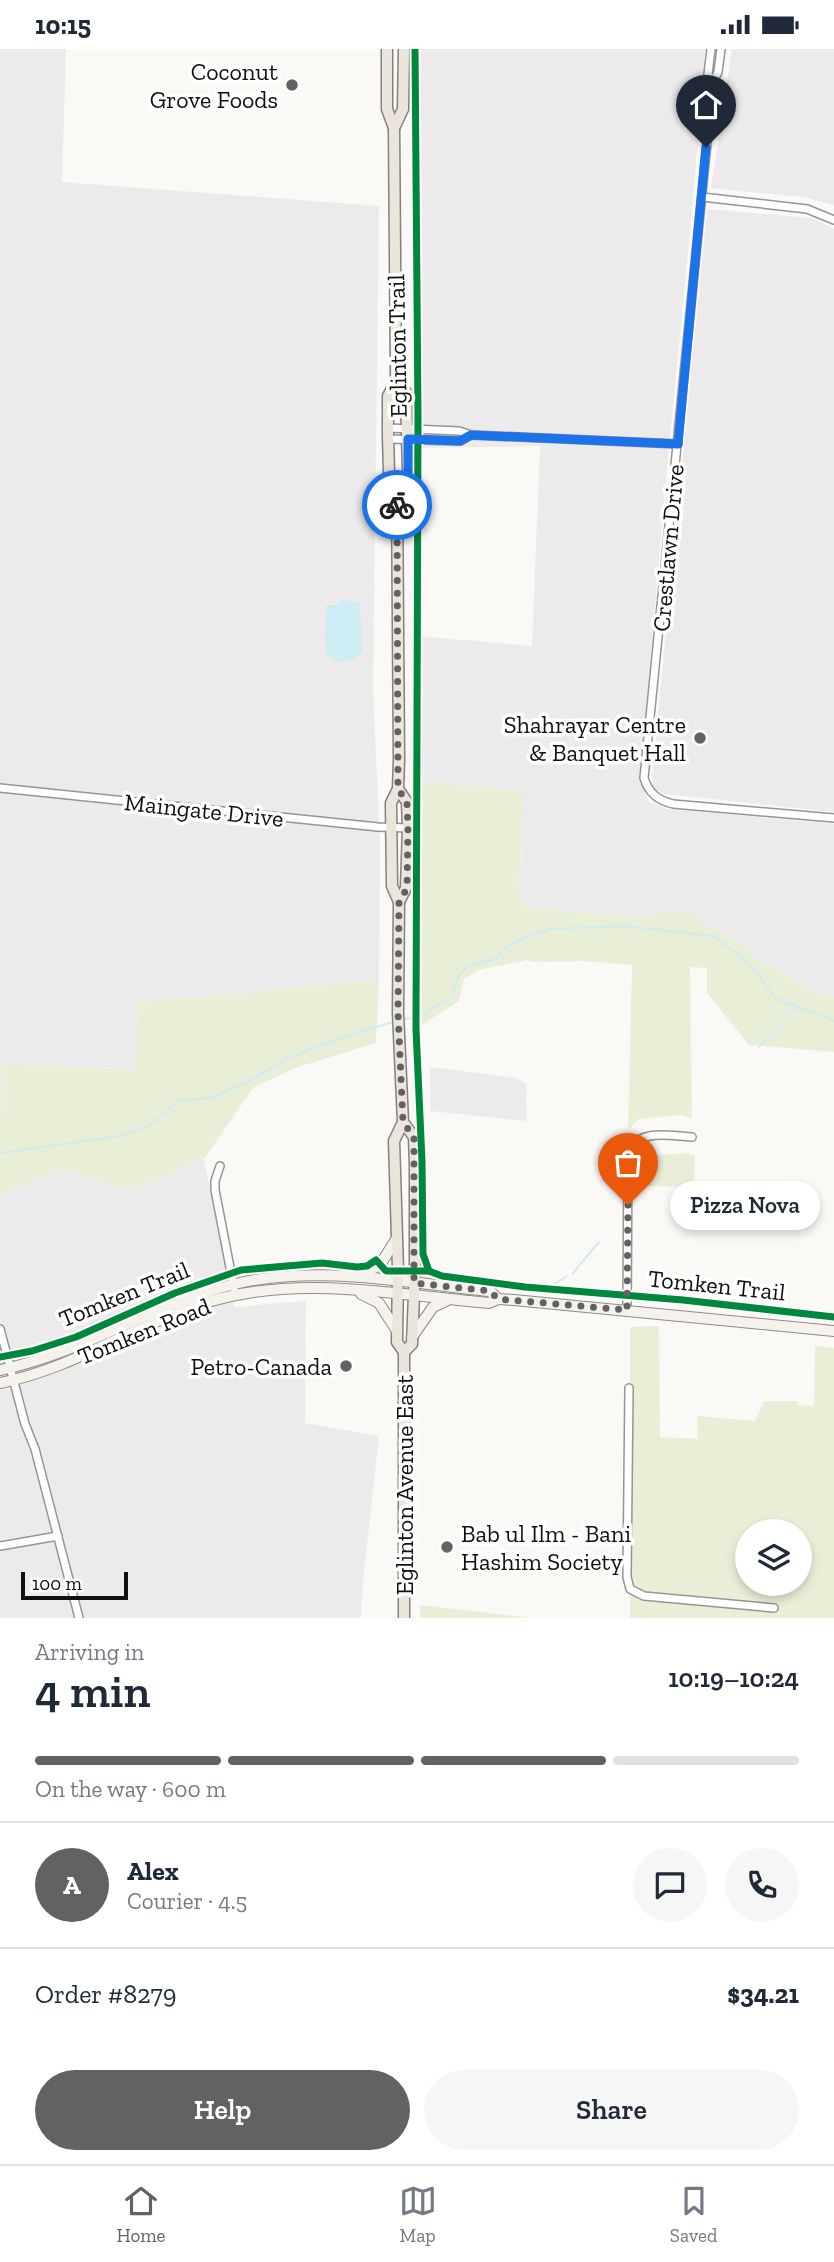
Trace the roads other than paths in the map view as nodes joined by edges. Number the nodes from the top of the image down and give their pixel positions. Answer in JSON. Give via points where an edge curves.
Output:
{"nodes":[{"id":1,"x":387,"y":49,"type":"edge"},
{"id":2,"x":404,"y":49,"type":"edge"},
{"id":3,"x":711,"y":49,"type":"edge"},
{"id":4,"x":720,"y":49,"type":"edge"},
{"id":5,"x":713,"y":82,"type":"junction"},
{"id":6,"x":394,"y":128,"type":"junction"},
{"id":7,"x":702,"y":197,"type":"junction"},
{"id":8,"x":834,"y":220,"type":"edge"},
{"id":9,"x":396,"y":381,"type":"junction"},
{"id":10,"x":388,"y":433,"type":"junction"},
{"id":11,"x":408,"y":434,"type":"junction"},
{"id":12,"x":678,"y":444,"type":"junction"},
{"id":13,"x":397,"y":489,"type":"junction"},
{"id":14,"x":0,"y":788,"type":"edge"},
{"id":15,"x":398,"y":789,"type":"junction"},
{"id":16,"x":834,"y":818,"type":"edge"},
{"id":17,"x":392,"y":828,"type":"junction"},
{"id":18,"x":408,"y":828,"type":"junction"},
{"id":19,"x":399,"y":902,"type":"junction"},
{"id":20,"x":403,"y":1122,"type":"junction"},
{"id":21,"x":692,"y":1137,"type":"dead end"},
{"id":22,"x":220,"y":1166,"type":"dead end"},
{"id":23,"x":397,"y":1238,"type":"junction"},
{"id":24,"x":356,"y":1277,"type":"junction"},
{"id":25,"x":398,"y":1287,"type":"junction"},
{"id":26,"x":414,"y":1289,"type":"junction"},
{"id":27,"x":234,"y":1290,"type":"junction"},
{"id":28,"x":351,"y":1290,"type":"junction"},
{"id":29,"x":498,"y":1299,"type":"junction"},
{"id":30,"x":450,"y":1300,"type":"junction"},
{"id":31,"x":627,"y":1310,"type":"junction"},
{"id":32,"x":0,"y":1329,"type":"edge"},
{"id":33,"x":397,"y":1331,"type":"junction"},
{"id":34,"x":834,"y":1331,"type":"edge"},
{"id":35,"x":412,"y":1337,"type":"junction"},
{"id":36,"x":404,"y":1352,"type":"junction"},
{"id":37,"x":5,"y":1369,"type":"edge"},
{"id":38,"x":14,"y":1380,"type":"junction"},
{"id":39,"x":0,"y":1383,"type":"edge"},
{"id":40,"x":629,"y":1388,"type":"dead end"},
{"id":41,"x":58,"y":1536,"type":"junction"},
{"id":42,"x":0,"y":1546,"type":"edge"},
{"id":43,"x":775,"y":1608,"type":"dead end"},
{"id":44,"x":79,"y":1618,"type":"edge"},
{"id":45,"x":404,"y":1618,"type":"edge"}],
"edges":[{"from":1,"to":6,"type":"main road","name":"Eglinton Avenue East","via":[[387,109]]},
{"from":2,"to":6,"type":"main road","name":"Eglinton Avenue East","via":[[403,109]]},
{"from":3,"to":5,"type":"street","name":"Crestlawn Drive","via":[[708,74]]},
{"from":4,"to":5,"type":"street","name":"Crestlawn Drive"},
{"from":5,"to":7,"type":"street","name":"Crestlawn Drive"},
{"from":6,"to":9,"type":"main road","name":"Eglinton Avenue East"},
{"from":7,"to":8,"type":"street","via":[[807,209]]},
{"from":7,"to":12,"type":"street","name":"Crestlawn Drive"},
{"from":9,"to":10,"type":"main road","name":"Eglinton Avenue East","via":[[388,396]]},
{"from":9,"to":11,"type":"main road","name":"Eglinton Avenue East","via":[[407,392]]},
{"from":10,"to":11,"type":"street"},
{"from":10,"to":13,"type":"main road","name":"Eglinton Avenue East","via":[[389,473]]},
{"from":11,"to":12,"type":"street","via":[[460,441],[471,435]]},
{"from":11,"to":13,"type":"main road","name":"Eglinton Avenue East","via":[[408,474]]},
{"from":12,"to":16,"type":"street","name":"Crestlawn Drive","via":[[645,778],[658,800],[673,804]]},
{"from":13,"to":15,"type":"main road","name":"Eglinton Avenue East"},
{"from":14,"to":17,"type":"street","name":"Maingate Drive"},
{"from":15,"to":17,"type":"main road","name":"Eglinton Avenue East","via":[[391,803]]},
{"from":15,"to":18,"type":"main road","name":"Eglinton Avenue East","via":[[407,802]]},
{"from":17,"to":18,"type":"street","name":"Maingate Drive"},
{"from":17,"to":19,"type":"main road","name":"Eglinton Avenue East","via":[[392,886]]},
{"from":18,"to":19,"type":"main road","name":"Eglinton Avenue East","via":[[407,888]]},
{"from":19,"to":20,"type":"main road","name":"Eglinton Avenue East"},
{"from":20,"to":23,"type":"main road","name":"Eglinton Avenue East","via":[[394,1141]]},
{"from":20,"to":26,"type":"main road","name":"Eglinton Avenue East","via":[[414,1137]]},
{"from":21,"to":31,"type":"street","via":[[646,1135],[628,1151]]},
{"from":22,"to":27,"type":"street","via":[[215,1191]]},
{"from":23,"to":24,"type":"main road","via":[[380,1265]]},
{"from":23,"to":25,"type":"main road","name":"Eglinton Avenue East"},
{"from":24,"to":25,"type":"main road","name":"Tomken Road"},
{"from":24,"to":27,"type":"main road","name":"Tomken Road","via":[[303,1275]]},
{"from":25,"to":26,"type":"main road","name":"Tomken Road"},
{"from":25,"to":28,"type":"main road","name":"Tomken Road"},
{"from":25,"to":33,"type":"main road","name":"Eglinton Avenue East"},
{"from":26,"to":29,"type":"main road","name":"Tomken Road","via":[[490,1291]]},
{"from":26,"to":30,"type":"main road","name":"Tomken Road"},
{"from":26,"to":35,"type":"main road","name":"Eglinton Avenue East"},
{"from":27,"to":28,"type":"main road","name":"Tomken Road"},
{"from":27,"to":37,"type":"main road","name":"Tomken Road","via":[[170,1305],[70,1350]]},
{"from":27,"to":38,"type":"main road","name":"Tomken Road","via":[[54,1368]]},
{"from":28,"to":33,"type":"main road","via":[[379,1303]]},
{"from":29,"to":30,"type":"main road","name":"Tomken Road","via":[[489,1303]]},
{"from":29,"to":31,"type":"main road","name":"Tomken Road"},
{"from":30,"to":35,"type":"main road","via":[[433,1307]]},
{"from":31,"to":34,"type":"main road","name":"Tomken Road"},
{"from":32,"to":37,"type":"street"},
{"from":33,"to":36,"type":"main road","name":"Eglinton Avenue East"},
{"from":35,"to":36,"type":"main road","name":"Eglinton Avenue East"},
{"from":36,"to":45,"type":"main road","name":"Eglinton Avenue East"},
{"from":37,"to":38,"type":"street"},
{"from":38,"to":39,"type":"main road","name":"Tomken Road"},
{"from":38,"to":41,"type":"street"},
{"from":40,"to":43,"type":"street","via":[[626,1577],[630,1589],[644,1596]]},
{"from":41,"to":42,"type":"street"},
{"from":41,"to":44,"type":"street"}]}
